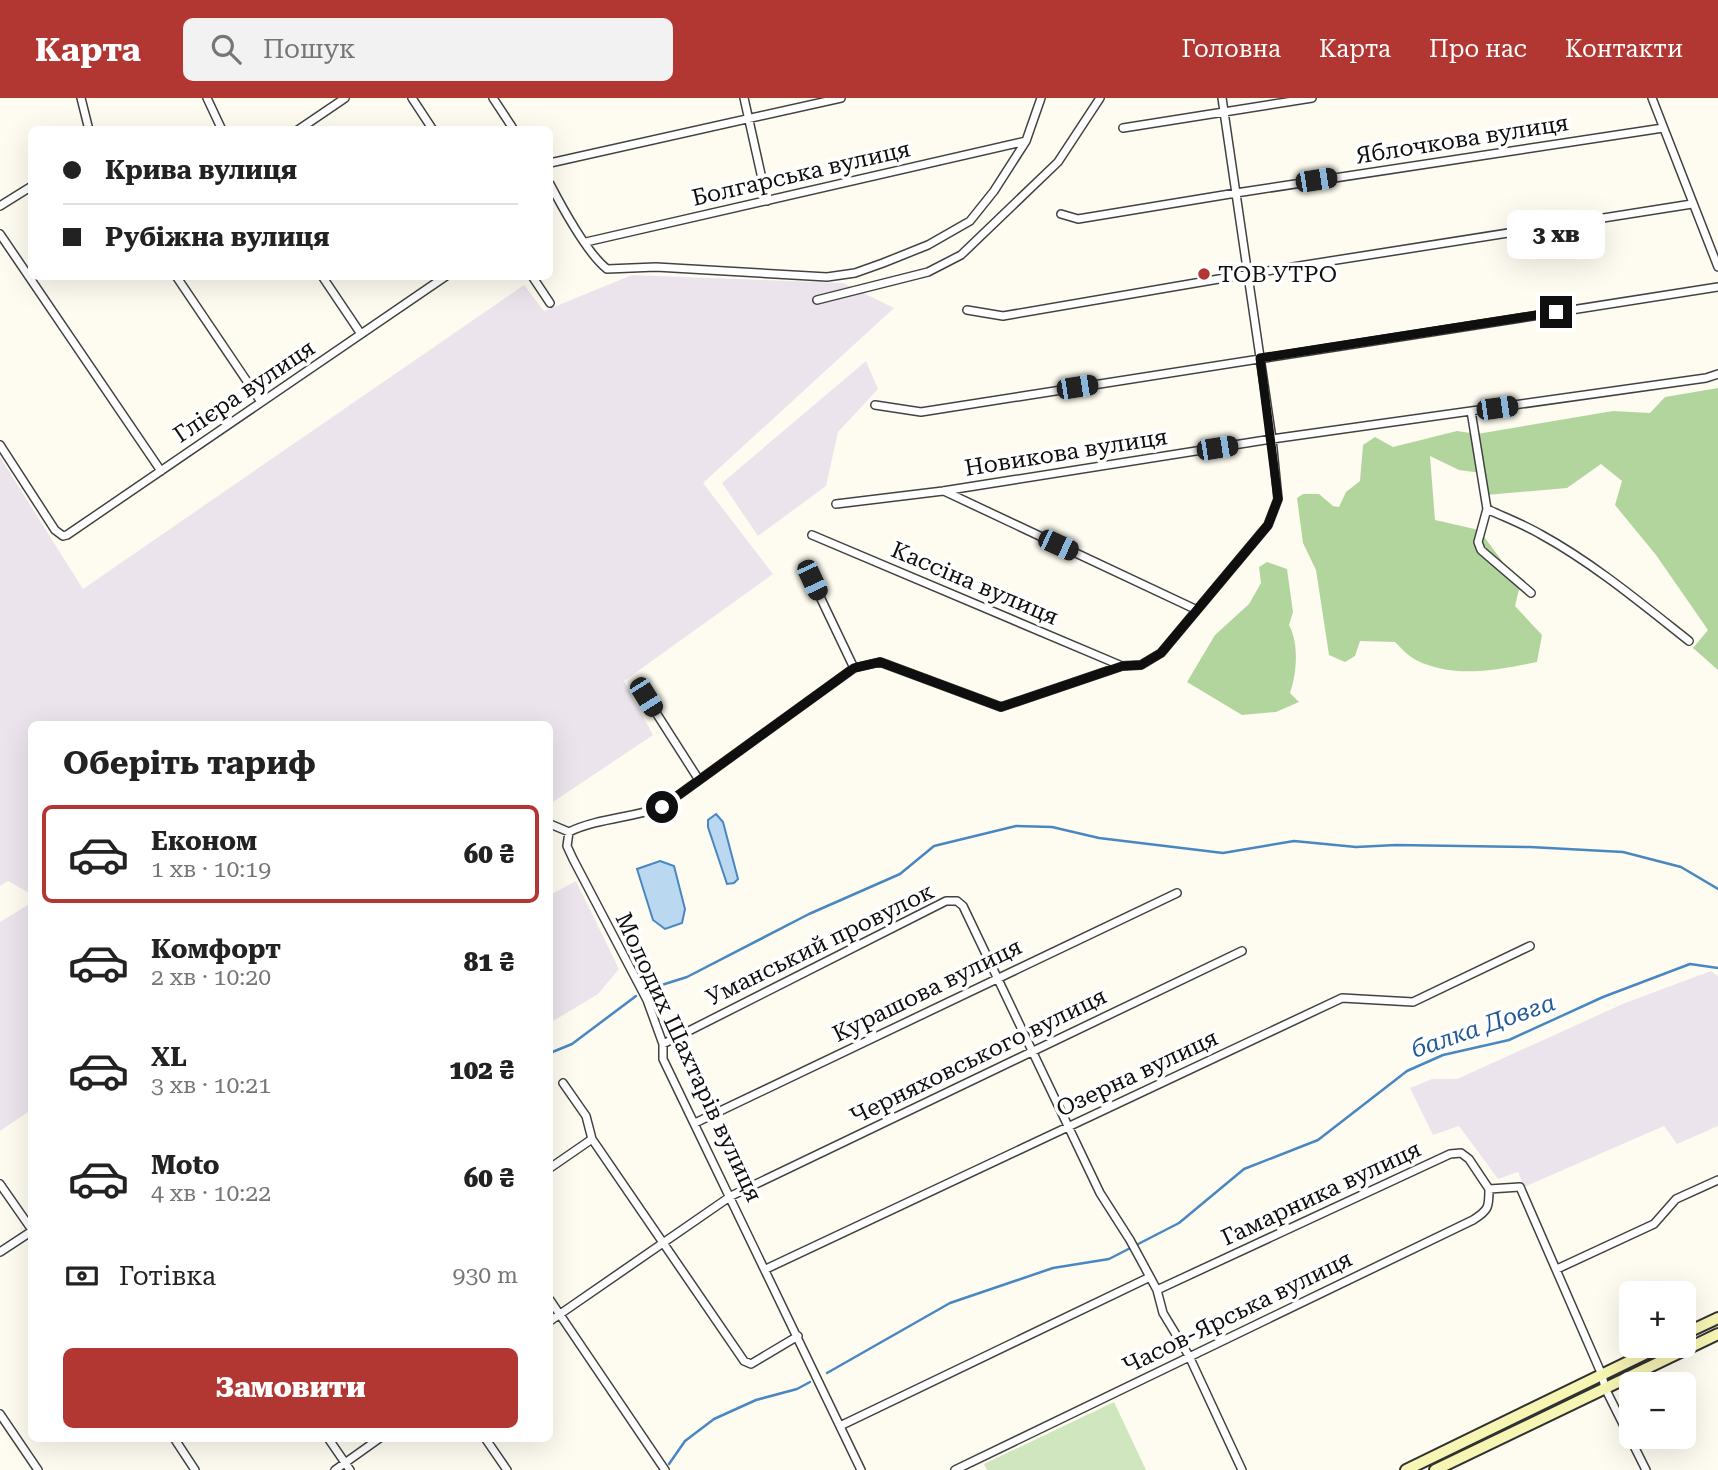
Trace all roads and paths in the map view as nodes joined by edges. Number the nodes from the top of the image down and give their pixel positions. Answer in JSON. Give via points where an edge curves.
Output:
{"nodes":[{"id":1,"x":81,"y":98,"type":"edge"},
{"id":2,"x":208,"y":98,"type":"edge"},
{"id":3,"x":345,"y":98,"type":"edge"},
{"id":4,"x":412,"y":98,"type":"edge"},
{"id":5,"x":493,"y":98,"type":"edge"},
{"id":6,"x":744,"y":98,"type":"edge"},
{"id":7,"x":841,"y":98,"type":"edge"},
{"id":8,"x":1041,"y":98,"type":"edge"},
{"id":9,"x":1100,"y":98,"type":"edge"},
{"id":10,"x":1222,"y":98,"type":"edge"},
{"id":11,"x":1312,"y":98,"type":"edge"},
{"id":12,"x":1652,"y":98,"type":"edge"},
{"id":13,"x":1224,"y":112,"type":"junction"},
{"id":14,"x":748,"y":119,"type":"junction"},
{"id":15,"x":88,"y":126,"type":"edge"},
{"id":16,"x":220,"y":126,"type":"edge"},
{"id":17,"x":304,"y":126,"type":"edge"},
{"id":18,"x":430,"y":126,"type":"edge"},
{"id":19,"x":511,"y":126,"type":"edge"},
{"id":20,"x":1123,"y":128,"type":"dead end"},
{"id":21,"x":1663,"y":128,"type":"junction"},
{"id":22,"x":1026,"y":141,"type":"junction"},
{"id":23,"x":553,"y":162,"type":"edge"},
{"id":24,"x":28,"y":188,"type":"edge"},
{"id":25,"x":553,"y":190,"type":"edge"},
{"id":26,"x":1236,"y":192,"type":"junction"},
{"id":27,"x":558,"y":200,"type":"junction"},
{"id":28,"x":767,"y":201,"type":"junction"},
{"id":29,"x":553,"y":204,"type":"edge"},
{"id":30,"x":1692,"y":204,"type":"junction"},
{"id":31,"x":0,"y":206,"type":"edge"},
{"id":32,"x":1061,"y":214,"type":"dead end"},
{"id":33,"x":0,"y":234,"type":"edge"},
{"id":34,"x":586,"y":242,"type":"junction"},
{"id":35,"x":1718,"y":267,"type":"edge"},
{"id":36,"x":1248,"y":274,"type":"junction"},
{"id":37,"x":28,"y":275,"type":"edge"},
{"id":38,"x":31,"y":280,"type":"edge"},
{"id":39,"x":179,"y":280,"type":"edge"},
{"id":40,"x":325,"y":280,"type":"edge"},
{"id":41,"x":440,"y":280,"type":"edge"},
{"id":42,"x":535,"y":280,"type":"edge"},
{"id":43,"x":1718,"y":287,"type":"edge"},
{"id":44,"x":817,"y":300,"type":"dead end"},
{"id":45,"x":550,"y":303,"type":"dead end"},
{"id":46,"x":967,"y":310,"type":"dead end"},
{"id":47,"x":361,"y":334,"type":"junction"},
{"id":48,"x":1260,"y":358,"type":"junction"},
{"id":49,"x":1718,"y":374,"type":"edge"},
{"id":50,"x":261,"y":402,"type":"junction"},
{"id":51,"x":875,"y":405,"type":"dead end"},
{"id":52,"x":1471,"y":411,"type":"junction"},
{"id":53,"x":1272,"y":439,"type":"junction"},
{"id":54,"x":0,"y":445,"type":"edge"},
{"id":55,"x":161,"y":471,"type":"junction"},
{"id":56,"x":943,"y":491,"type":"junction"},
{"id":57,"x":836,"y":504,"type":"dead end"},
{"id":58,"x":1487,"y":509,"type":"junction"},
{"id":59,"x":812,"y":535,"type":"dead end"},
{"id":60,"x":812,"y":580,"type":"dead end"},
{"id":61,"x":1531,"y":593,"type":"dead end"},
{"id":62,"x":1197,"y":610,"type":"junction"},
{"id":63,"x":1689,"y":641,"type":"dead end"},
{"id":64,"x":1122,"y":666,"type":"junction"},
{"id":65,"x":854,"y":668,"type":"junction"},
{"id":66,"x":646,"y":697,"type":"dead end"},
{"id":67,"x":699,"y":780,"type":"junction"},
{"id":68,"x":553,"y":825,"type":"edge"},
{"id":69,"x":569,"y":832,"type":"junction"},
{"id":70,"x":1177,"y":893,"type":"dead end"},
{"id":71,"x":1530,"y":946,"type":"dead end"},
{"id":72,"x":1242,"y":951,"type":"dead end"},
{"id":73,"x":997,"y":977,"type":"junction"},
{"id":74,"x":663,"y":1044,"type":"junction"},
{"id":75,"x":1033,"y":1051,"type":"junction"},
{"id":76,"x":563,"y":1083,"type":"dead end"},
{"id":77,"x":695,"y":1123,"type":"junction"},
{"id":78,"x":1068,"y":1126,"type":"junction"},
{"id":79,"x":592,"y":1139,"type":"junction"},
{"id":80,"x":553,"y":1166,"type":"edge"},
{"id":81,"x":1718,"y":1180,"type":"edge"},
{"id":82,"x":0,"y":1184,"type":"edge"},
{"id":83,"x":1489,"y":1189,"type":"junction"},
{"id":84,"x":731,"y":1196,"type":"junction"},
{"id":85,"x":28,"y":1225,"type":"edge"},
{"id":86,"x":28,"y":1234,"type":"edge"},
{"id":87,"x":663,"y":1243,"type":"junction"},
{"id":88,"x":0,"y":1252,"type":"edge"},
{"id":89,"x":766,"y":1269,"type":"junction"},
{"id":90,"x":1557,"y":1269,"type":"junction"},
{"id":91,"x":1150,"y":1277,"type":"junction"},
{"id":92,"x":1157,"y":1290,"type":"junction"},
{"id":93,"x":553,"y":1305,"type":"edge"},
{"id":94,"x":559,"y":1314,"type":"junction"},
{"id":95,"x":1718,"y":1318,"type":"edge"},
{"id":96,"x":553,"y":1319,"type":"edge"},
{"id":97,"x":1696,"y":1328,"type":"edge"},
{"id":98,"x":1718,"y":1334,"type":"edge"},
{"id":99,"x":798,"y":1336,"type":"junction"},
{"id":100,"x":1189,"y":1356,"type":"junction"},
{"id":101,"x":1637,"y":1358,"type":"edge"},
{"id":102,"x":1602,"y":1375,"type":"junction"},
{"id":103,"x":1605,"y":1388,"type":"junction"},
{"id":104,"x":0,"y":1414,"type":"edge"},
{"id":105,"x":840,"y":1426,"type":"junction"},
{"id":106,"x":177,"y":1442,"type":"edge"},
{"id":107,"x":331,"y":1442,"type":"edge"},
{"id":108,"x":375,"y":1442,"type":"edge"},
{"id":109,"x":488,"y":1442,"type":"edge"},
{"id":110,"x":347,"y":1466,"type":"edge"},
{"id":111,"x":38,"y":1470,"type":"edge"},
{"id":112,"x":195,"y":1470,"type":"edge"},
{"id":113,"x":335,"y":1470,"type":"edge"},
{"id":114,"x":507,"y":1470,"type":"edge"},
{"id":115,"x":665,"y":1470,"type":"edge"},
{"id":116,"x":861,"y":1470,"type":"edge"},
{"id":117,"x":955,"y":1470,"type":"edge"},
{"id":118,"x":1242,"y":1470,"type":"edge"},
{"id":119,"x":1406,"y":1470,"type":"edge"},
{"id":120,"x":1435,"y":1470,"type":"edge"},
{"id":121,"x":1646,"y":1470,"type":"edge"}],
"edges":[{"from":1,"to":15,"type":"street"},
{"from":2,"to":16,"type":"street"},
{"from":3,"to":17,"type":"street"},
{"from":4,"to":18,"type":"street"},
{"from":5,"to":19,"type":"street"},
{"from":6,"to":14,"type":"street"},
{"from":7,"to":14,"type":"street"},
{"from":8,"to":22,"type":"street"},
{"from":9,"to":44,"type":"street","via":[[1058,162],[961,255],[928,272]]},
{"from":10,"to":13,"type":"street"},
{"from":11,"to":13,"type":"street"},
{"from":12,"to":21,"type":"street"},
{"from":13,"to":20,"type":"street"},
{"from":13,"to":26,"type":"street"},
{"from":14,"to":23,"type":"street"},
{"from":14,"to":28,"type":"street"},
{"from":21,"to":26,"type":"street","name":"Яблочкова вулиця"},
{"from":21,"to":30,"type":"street"},
{"from":22,"to":28,"type":"street","name":"Болгарська вулиця"},
{"from":22,"to":34,"type":"street","via":[[970,221],[928,245],[855,273],[827,277],[656,267],[613,270],[600,264]]},
{"from":24,"to":31,"type":"street"},
{"from":25,"to":27,"type":"street"},
{"from":26,"to":32,"type":"street","name":"Яблочкова вулиця","via":[[1078,219]]},
{"from":26,"to":36,"type":"street"},
{"from":27,"to":29,"type":"street"},
{"from":27,"to":34,"type":"street"},
{"from":28,"to":34,"type":"street","name":"Болгарська вулиця"},
{"from":30,"to":35,"type":"street"},
{"from":30,"to":36,"type":"street"},
{"from":33,"to":37,"type":"street"},
{"from":36,"to":46,"type":"street","via":[[1003,316]]},
{"from":36,"to":48,"type":"street"},
{"from":38,"to":55,"type":"street"},
{"from":39,"to":50,"type":"street"},
{"from":40,"to":47,"type":"street"},
{"from":41,"to":47,"type":"street","name":"Глієра вулиця"},
{"from":42,"to":45,"type":"street"},
{"from":43,"to":48,"type":"street"},
{"from":47,"to":50,"type":"street","name":"Глієра вулиця"},
{"from":48,"to":51,"type":"street","via":[[921,412]]},
{"from":48,"to":53,"type":"street"},
{"from":49,"to":52,"type":"street","name":"Новикова вулиця"},
{"from":50,"to":55,"type":"street","name":"Глієра вулиця"},
{"from":52,"to":53,"type":"street","name":"Новикова вулиця"},
{"from":52,"to":58,"type":"street"},
{"from":53,"to":56,"type":"street","name":"Новикова вулиця"},
{"from":53,"to":62,"type":"street","via":[[1278,499],[1274,513]]},
{"from":54,"to":55,"type":"street","name":"Глієра вулиця","via":[[63,536]]},
{"from":56,"to":57,"type":"street","name":"Новикова вулиця"},
{"from":56,"to":62,"type":"street"},
{"from":58,"to":61,"type":"street","via":[[1478,542],[1481,550]]},
{"from":58,"to":63,"type":"street","via":[[1572,553]]},
{"from":59,"to":64,"type":"street","name":"Кассіна вулиця"},
{"from":60,"to":65,"type":"street"},
{"from":62,"to":64,"type":"street","via":[[1161,653],[1141,665]]},
{"from":64,"to":65,"type":"street","via":[[1001,707],[880,662]]},
{"from":65,"to":67,"type":"street"},
{"from":66,"to":67,"type":"street"},
{"from":67,"to":69,"type":"street","via":[[662,807]]},
{"from":68,"to":69,"type":"street"},
{"from":69,"to":74,"type":"street","name":"Молодих Шахтарів вулиця","via":[[567,846],[639,983]]},
{"from":70,"to":73,"type":"street","name":"Курашова вулиця"},
{"from":71,"to":78,"type":"street","name":"Озерна вулиця","via":[[1413,1002],[1342,998]]},
{"from":72,"to":75,"type":"street","name":"Черняховського вулиця"},
{"from":73,"to":74,"type":"street","name":"Уманський провулок","via":[[963,906],[946,901]]},
{"from":73,"to":75,"type":"street"},
{"from":73,"to":77,"type":"street","name":"Курашова вулиця"},
{"from":74,"to":77,"type":"street","name":"Молодих Шахтарів вулиця","via":[[663,1059]]},
{"from":75,"to":78,"type":"street"},
{"from":75,"to":84,"type":"street","name":"Черняховського вулиця"},
{"from":76,"to":79,"type":"street","via":[[586,1116]]},
{"from":77,"to":84,"type":"street","name":"Молодих Шахтарів вулиця"},
{"from":78,"to":89,"type":"street","name":"Озерна вулиця"},
{"from":78,"to":91,"type":"street","via":[[1100,1193]]},
{"from":79,"to":80,"type":"street"},
{"from":79,"to":87,"type":"street"},
{"from":81,"to":90,"type":"street","via":[[1676,1199],[1654,1224]]},
{"from":82,"to":85,"type":"street"},
{"from":83,"to":90,"type":"street","via":[[1520,1187]]},
{"from":83,"to":92,"type":"street","name":"Гамарника вулиця","via":[[1469,1159],[1461,1153],[1450,1154]]},
{"from":83,"to":100,"type":"street","name":"Часов-Ярська вулиця","via":[[1489,1206],[1473,1220]]},
{"from":84,"to":87,"type":"street","name":"Черняховського вулиця"},
{"from":84,"to":89,"type":"street","name":"Молодих Шахтарів вулиця"},
{"from":86,"to":88,"type":"street"},
{"from":87,"to":94,"type":"street","name":"Черняховського вулиця"},
{"from":87,"to":99,"type":"street","via":[[747,1364]]},
{"from":89,"to":99,"type":"street","name":"Молодих Шахтарів вулиця"},
{"from":90,"to":102,"type":"street"},
{"from":91,"to":92,"type":"street"},
{"from":91,"to":105,"type":"street"},
{"from":92,"to":100,"type":"street","via":[[1163,1313]]},
{"from":93,"to":94,"type":"street"},
{"from":94,"to":96,"type":"street","name":"Черняховського вулиця"},
{"from":94,"to":115,"type":"street"},
{"from":95,"to":97,"type":"main road"},
{"from":98,"to":103,"type":"main road"},
{"from":99,"to":105,"type":"street","name":"Молодих Шахтарів вулиця"},
{"from":100,"to":117,"type":"street","name":"Часов-Ярська вулиця"},
{"from":100,"to":118,"type":"street"},
{"from":101,"to":102,"type":"main road"},
{"from":102,"to":103,"type":"street"},
{"from":102,"to":119,"type":"main road"},
{"from":103,"to":120,"type":"main road"},
{"from":103,"to":121,"type":"street"},
{"from":104,"to":111,"type":"street"},
{"from":105,"to":116,"type":"street","name":"Молодих Шахтарів вулиця"},
{"from":106,"to":112,"type":"street"},
{"from":107,"to":110,"type":"street"},
{"from":108,"to":110,"type":"street"},
{"from":109,"to":114,"type":"street"},
{"from":110,"to":113,"type":"street"}]}
